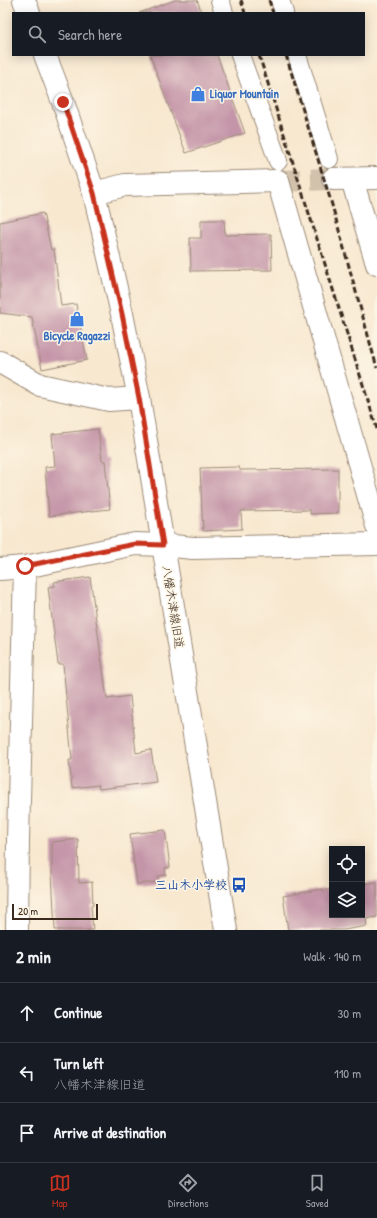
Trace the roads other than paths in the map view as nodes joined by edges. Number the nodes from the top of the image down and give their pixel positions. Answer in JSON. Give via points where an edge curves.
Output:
{"nodes":[{"id":1,"x":24,"y":0,"type":"edge"},
{"id":2,"x":220,"y":0,"type":"edge"},
{"id":3,"x":280,"y":0,"type":"edge"},
{"id":4,"x":29,"y":12,"type":"edge"},
{"id":5,"x":224,"y":12,"type":"edge"},
{"id":6,"x":284,"y":12,"type":"edge"},
{"id":7,"x":45,"y":56,"type":"edge"},
{"id":8,"x":240,"y":56,"type":"edge"},
{"id":9,"x":297,"y":56,"type":"edge"},
{"id":10,"x":278,"y":171,"type":"junction"},
{"id":11,"x":338,"y":172,"type":"junction"},
{"id":12,"x":377,"y":178,"type":"edge"},
{"id":13,"x":94,"y":193,"type":"junction"},
{"id":14,"x":377,"y":264,"type":"edge"},
{"id":15,"x":0,"y":362,"type":"edge"},
{"id":16,"x":139,"y":398,"type":"junction"},
{"id":17,"x":377,"y":526,"type":"edge"},
{"id":18,"x":377,"y":544,"type":"edge"},
{"id":19,"x":163,"y":545,"type":"junction"},
{"id":20,"x":25,"y":566,"type":"junction"},
{"id":21,"x":0,"y":569,"type":"edge"},
{"id":22,"x":9,"y":839,"type":"edge"},
{"id":23,"x":18,"y":930,"type":"edge"},
{"id":24,"x":226,"y":930,"type":"edge"}],
"edges":[{"from":1,"to":4,"type":"street"},
{"from":2,"to":5,"type":"street"},
{"from":3,"to":6,"type":"street"},
{"from":7,"to":13,"type":"street","name":"八幡木津線旧道"},
{"from":8,"to":10,"type":"street"},
{"from":9,"to":11,"type":"street"},
{"from":10,"to":13,"type":"street","via":[[125,185]]},
{"from":10,"to":17,"type":"street"},
{"from":11,"to":12,"type":"street"},
{"from":11,"to":14,"type":"street"},
{"from":13,"to":16,"type":"street","name":"八幡木津線旧道"},
{"from":15,"to":16,"type":"street","via":[[40,385],[109,400]]},
{"from":16,"to":19,"type":"street","name":"八幡木津線旧道"},
{"from":18,"to":19,"type":"street","via":[[193,548]]},
{"from":19,"to":20,"type":"street","via":[[135,544]]},
{"from":19,"to":24,"type":"street","name":"八幡木津線旧道"},
{"from":20,"to":21,"type":"street"},
{"from":20,"to":22,"type":"street"},
{"from":22,"to":23,"type":"street"}]}
